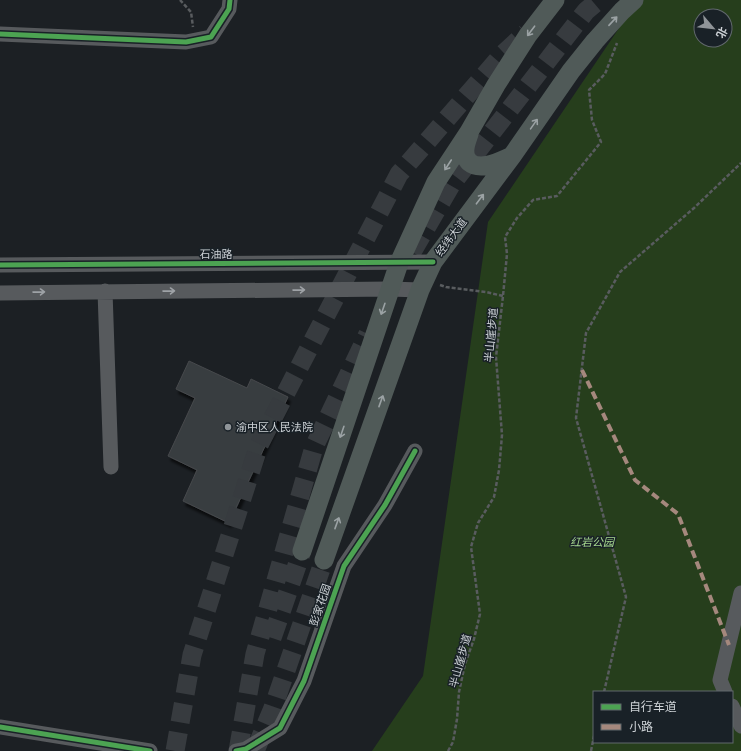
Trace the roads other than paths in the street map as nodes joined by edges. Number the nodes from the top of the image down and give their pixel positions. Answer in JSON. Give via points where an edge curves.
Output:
{"nodes":[{"id":1,"x":230,"y":0,"type":"edge"},
{"id":2,"x":555,"y":0,"type":"edge"},
{"id":3,"x":634,"y":0,"type":"edge"},
{"id":4,"x":0,"y":34,"type":"edge"},
{"id":5,"x":469,"y":132,"type":"junction"},
{"id":6,"x":512,"y":156,"type":"junction"},
{"id":7,"x":433,"y":262,"type":"junction"},
{"id":8,"x":399,"y":263,"type":"junction"},
{"id":9,"x":0,"y":265,"type":"edge"},
{"id":10,"x":422,"y":285,"type":"junction"},
{"id":11,"x":390,"y":289,"type":"junction"},
{"id":12,"x":105,"y":291,"type":"junction"},
{"id":13,"x":0,"y":293,"type":"edge"},
{"id":14,"x":415,"y":451,"type":"dead end"},
{"id":15,"x":111,"y":467,"type":"dead end"},
{"id":16,"x":302,"y":551,"type":"tunnel mouth"},
{"id":17,"x":324,"y":560,"type":"tunnel mouth"},
{"id":18,"x":741,"y":593,"type":"edge"},
{"id":19,"x":725,"y":691,"type":"edge"},
{"id":20,"x":733,"y":708,"type":"edge"},
{"id":21,"x":741,"y":726,"type":"edge"},
{"id":22,"x":0,"y":727,"type":"edge"},
{"id":23,"x":150,"y":751,"type":"edge"},
{"id":24,"x":236,"y":751,"type":"edge"}],
"edges":[{"from":1,"to":4,"type":"street","via":[[229,9],[211,37],[186,42]]},
{"from":2,"to":5,"type":"main road","one_way":true,"via":[[528,35]]},
{"from":6,"to":3,"type":"main road","name":"经纬大道","one_way":true,"via":[[571,71]]},
{"from":5,"to":6,"type":"main road","via":[[465,156],[472,164],[485,166]]},
{"from":5,"to":8,"type":"main road","one_way":true,"via":[[436,182]]},
{"from":7,"to":6,"type":"main road","name":"经纬大道","one_way":true},
{"from":7,"to":8,"type":"street","name":"石油路"},
{"from":7,"to":10,"type":"main road","name":"经纬大道"},
{"from":8,"to":9,"type":"street","name":"石油路"},
{"from":8,"to":11,"type":"main road"},
{"from":10,"to":11,"type":"street"},
{"from":17,"to":10,"type":"main road","name":"经纬大道","one_way":true},
{"from":12,"to":11,"type":"street","one_way":true},
{"from":11,"to":16,"type":"main road","one_way":true},
{"from":13,"to":12,"type":"street","one_way":true},
{"from":12,"to":15,"type":"street"},
{"from":14,"to":24,"type":"street","name":"彭家花园","via":[[385,505],[344,566],[304,680],[280,728],[246,749]]},
{"from":18,"to":19,"type":"street","via":[[720,680]]},
{"from":20,"to":21,"type":"street"},
{"from":22,"to":23,"type":"street"}]}
